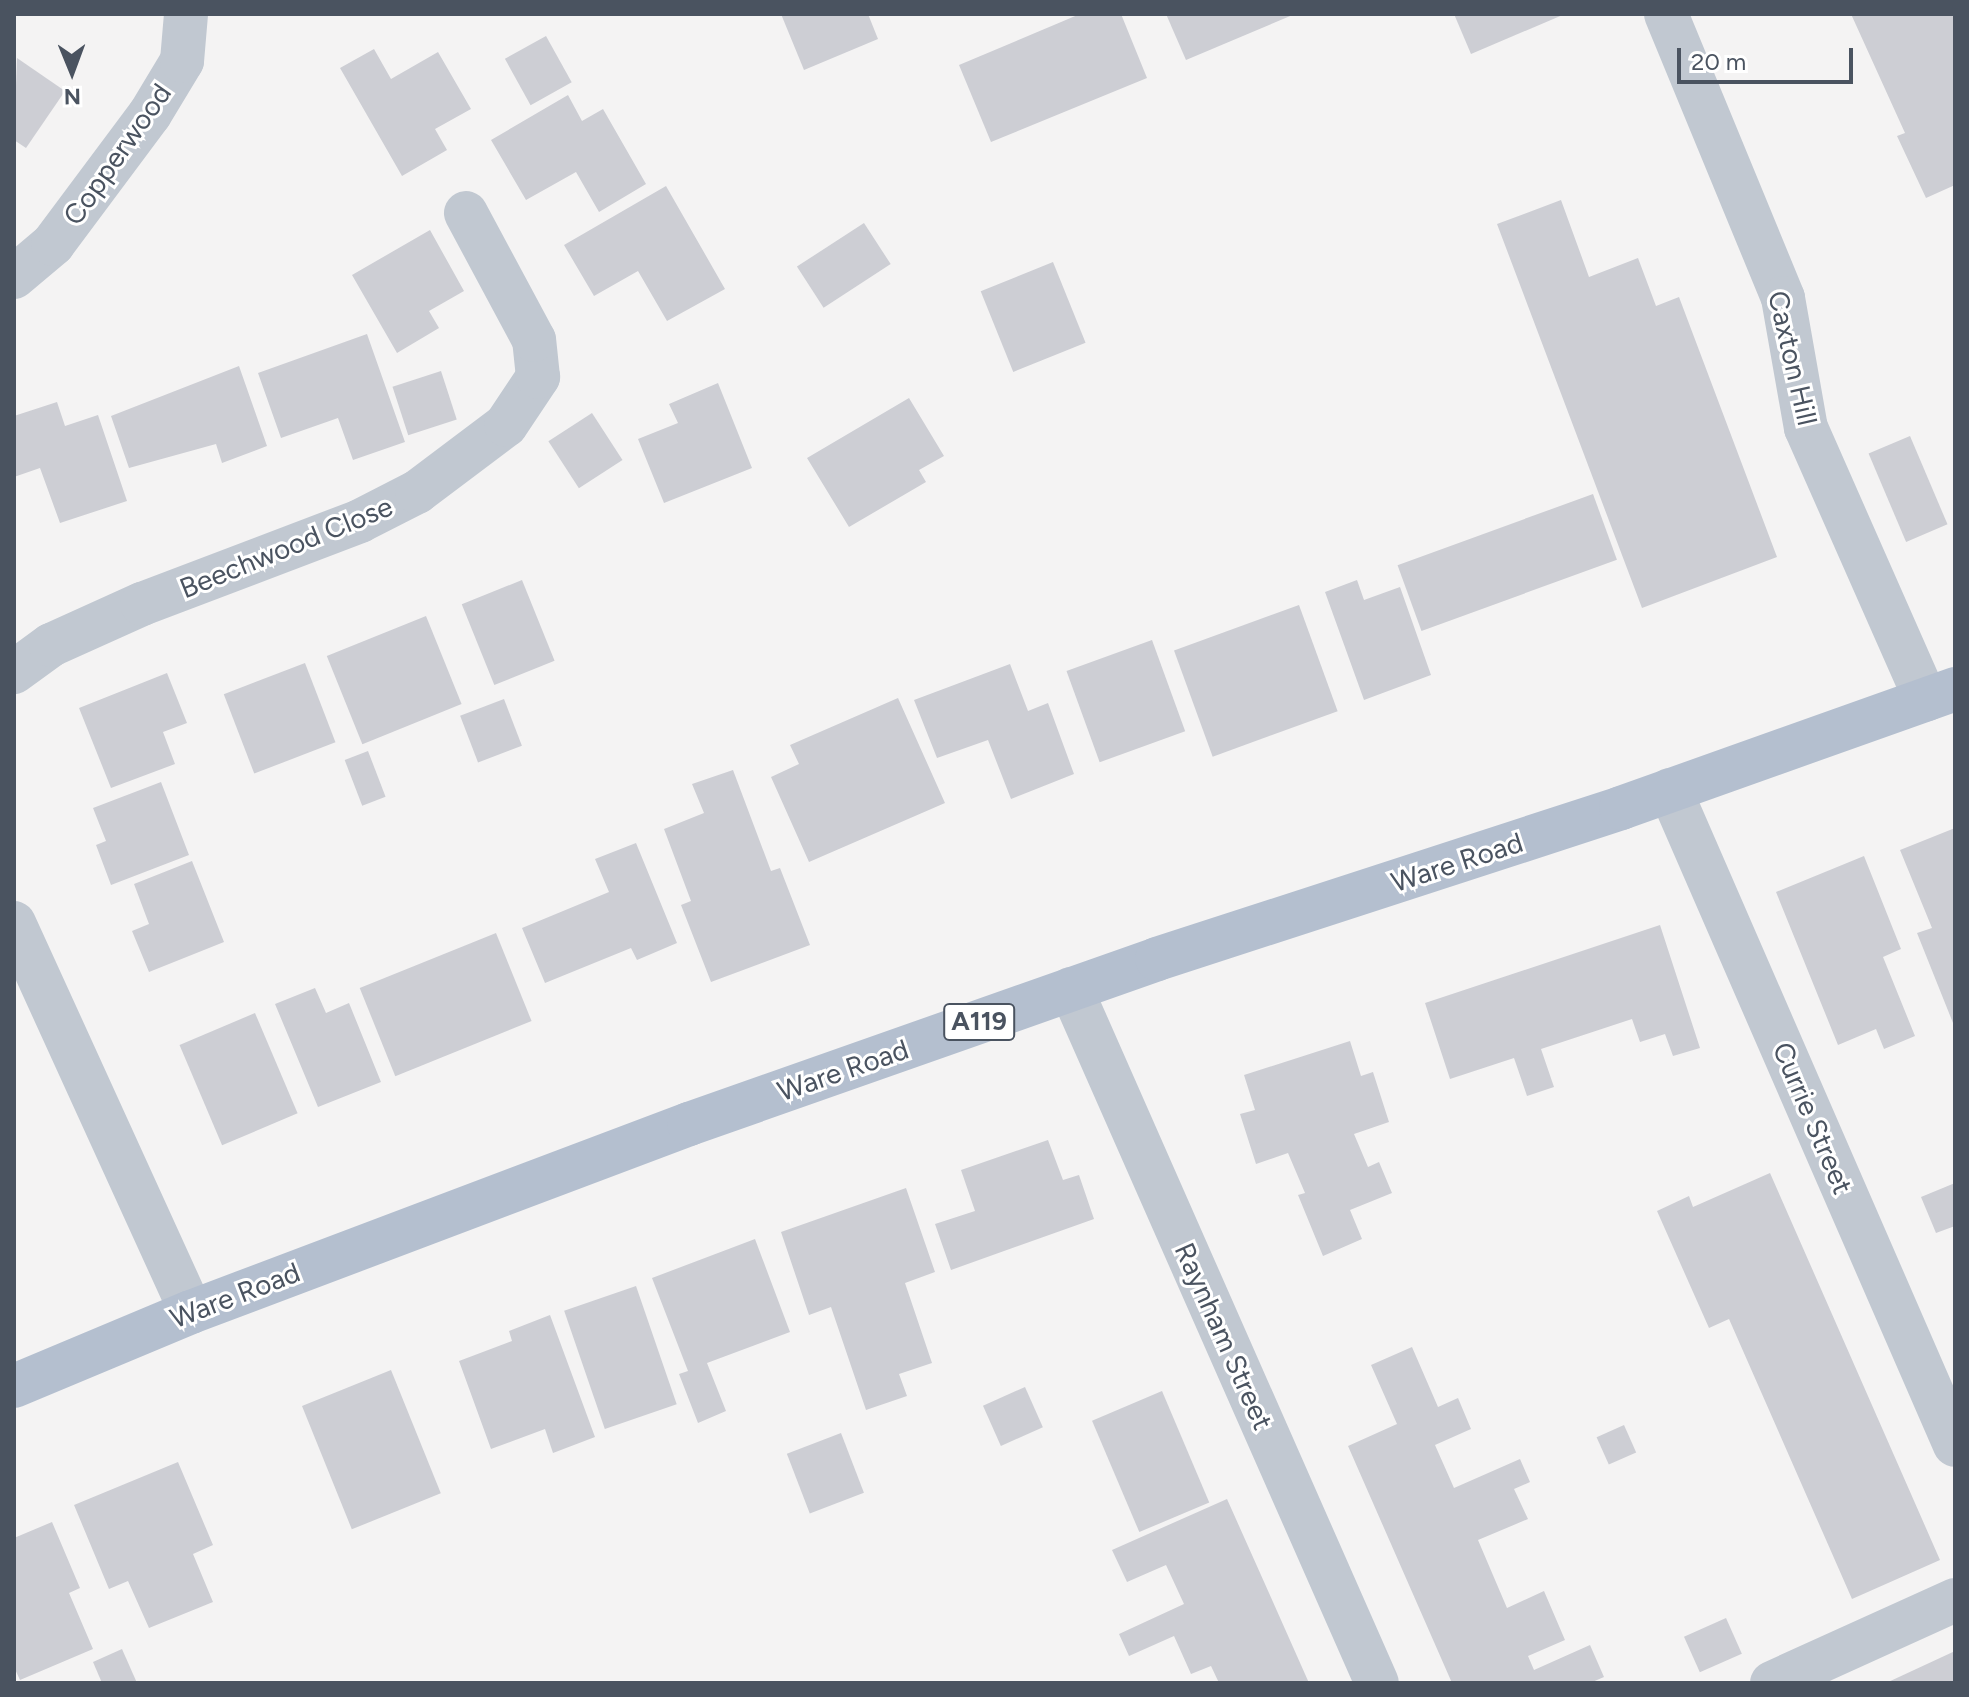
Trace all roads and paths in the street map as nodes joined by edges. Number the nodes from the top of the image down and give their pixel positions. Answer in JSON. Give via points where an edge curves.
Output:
{"nodes":[{"id":1,"x":186,"y":14,"type":"edge"},
{"id":2,"x":1666,"y":14,"type":"edge"},
{"id":3,"x":466,"y":213,"type":"dead end"},
{"id":4,"x":14,"y":277,"type":"edge"},
{"id":5,"x":14,"y":672,"type":"edge"},
{"id":6,"x":1940,"y":694,"type":"edge"},
{"id":7,"x":1670,"y":790,"type":"junction"},
{"id":8,"x":14,"y":923,"type":"edge"},
{"id":9,"x":1071,"y":989,"type":"junction"},
{"id":10,"x":191,"y":1312,"type":"junction"},
{"id":11,"x":14,"y":1386,"type":"edge"},
{"id":12,"x":1955,"y":1445,"type":"edge"},
{"id":13,"x":1955,"y":1600,"type":"edge"},
{"id":14,"x":1377,"y":1683,"type":"edge"},
{"id":15,"x":1772,"y":1683,"type":"edge"}],
"edges":[{"from":1,"to":4,"type":"street","name":"Copperwood","via":[[182,61],[150,114],[53,244]]},
{"from":2,"to":6,"type":"street","name":"Caxton Hill","via":[[1783,298],[1806,428]]},
{"from":3,"to":5,"type":"street","name":"Beechwood Close","via":[[534,340],[538,377],[506,425],[417,492],[360,521],[142,604],[51,645]]},
{"from":6,"to":7,"type":"main road","name":"Ware Road","number":"A119"},
{"from":7,"to":9,"type":"main road","name":"Ware Road","number":"A119"},
{"from":7,"to":12,"type":"street","name":"Currie Street"},
{"from":8,"to":10,"type":"street"},
{"from":9,"to":10,"type":"main road","name":"Ware Road","number":"A119","via":[[689,1124]]},
{"from":9,"to":14,"type":"street","name":"Raynham Street"},
{"from":10,"to":11,"type":"main road","name":"Ware Road","number":"A119"},
{"from":13,"to":15,"type":"street"}]}
